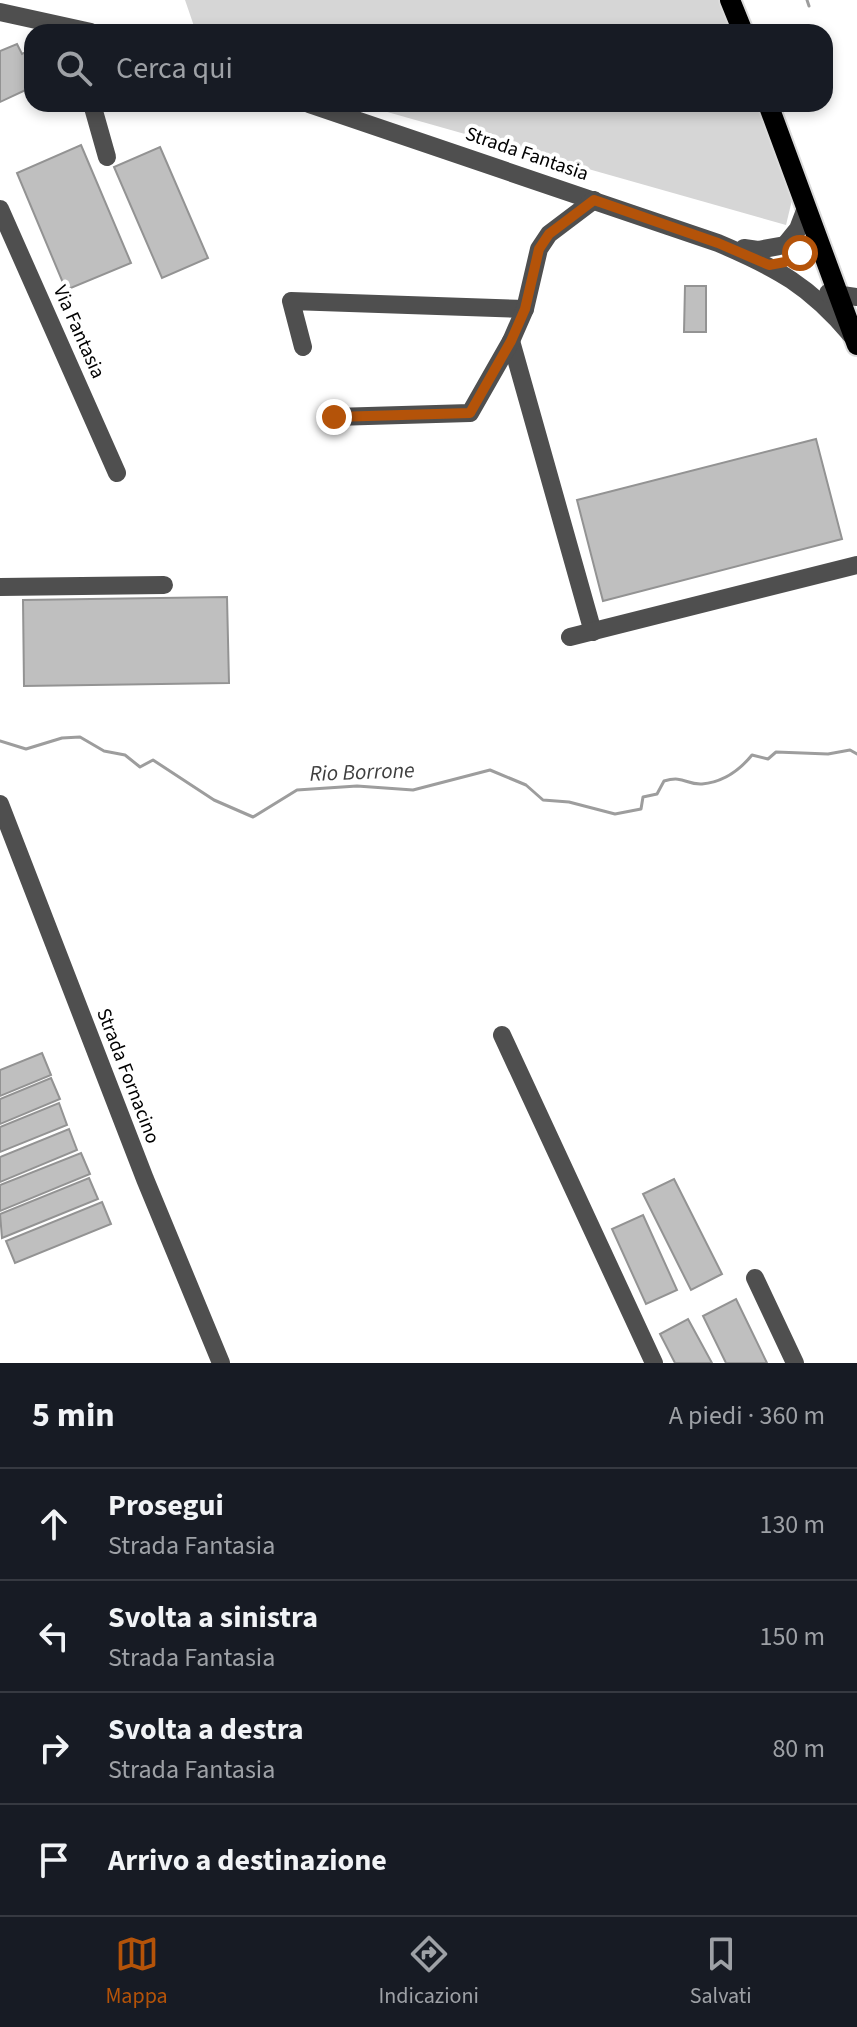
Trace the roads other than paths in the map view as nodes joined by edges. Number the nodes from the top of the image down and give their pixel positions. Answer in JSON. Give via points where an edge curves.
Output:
{"nodes":[{"id":1,"x":732,"y":2,"type":"edge"},
{"id":2,"x":0,"y":12,"type":"edge"},
{"id":3,"x":54,"y":24,"type":"edge"},
{"id":4,"x":740,"y":24,"type":"edge"},
{"id":5,"x":94,"y":112,"type":"edge"},
{"id":6,"x":333,"y":112,"type":"edge"},
{"id":7,"x":771,"y":112,"type":"edge"},
{"id":8,"x":107,"y":157,"type":"dead end"},
{"id":9,"x":594,"y":200,"type":"junction"},
{"id":10,"x":806,"y":208,"type":"junction"},
{"id":11,"x":0,"y":209,"type":"edge"},
{"id":12,"x":718,"y":243,"type":"junction"},
{"id":13,"x":785,"y":245,"type":"junction"},
{"id":14,"x":813,"y":245,"type":"junction"},
{"id":15,"x":769,"y":265,"type":"junction"},
{"id":16,"x":799,"y":284,"type":"junction"},
{"id":17,"x":848,"y":296,"type":"edge"},
{"id":18,"x":525,"y":309,"type":"junction"},
{"id":19,"x":511,"y":341,"type":"junction"},
{"id":20,"x":856,"y":343,"type":"edge"},
{"id":21,"x":303,"y":347,"type":"dead end"},
{"id":22,"x":334,"y":417,"type":"dead end"},
{"id":23,"x":117,"y":473,"type":"dead end"},
{"id":24,"x":857,"y":565,"type":"edge"},
{"id":25,"x":164,"y":585,"type":"dead end"},
{"id":26,"x":0,"y":587,"type":"edge"},
{"id":27,"x":593,"y":632,"type":"junction"},
{"id":28,"x":570,"y":637,"type":"dead end"},
{"id":29,"x":0,"y":804,"type":"edge"},
{"id":30,"x":502,"y":1035,"type":"dead end"},
{"id":31,"x":755,"y":1278,"type":"dead end"},
{"id":32,"x":221,"y":1363,"type":"edge"},
{"id":33,"x":654,"y":1363,"type":"edge"},
{"id":34,"x":795,"y":1363,"type":"edge"}],
"edges":[{"from":1,"to":4,"type":"main road"},
{"from":2,"to":3,"type":"street"},
{"from":5,"to":8,"type":"street"},
{"from":6,"to":9,"type":"street","name":"Strada Fantasia"},
{"from":7,"to":10,"type":"main road"},
{"from":9,"to":12,"type":"street","name":"Strada Fantasia"},
{"from":9,"to":18,"type":"street","name":"Strada Fantasia","via":[[549,234],[539,249]]},
{"from":10,"to":13,"type":"street"},
{"from":10,"to":14,"type":"main road"},
{"from":11,"to":23,"type":"street","name":"Via Fantasia"},
{"from":12,"to":13,"type":"street","name":"Strada Fantasia","via":[[758,250]]},
{"from":12,"to":15,"type":"street","name":"Strada Fantasia"},
{"from":13,"to":14,"type":"street","name":"Strada Fantasia"},
{"from":14,"to":15,"type":"street"},
{"from":14,"to":17,"type":"main road"},
{"from":15,"to":16,"type":"street","name":"Strada Fantasia"},
{"from":16,"to":17,"type":"street","name":"Strada Fantasia"},
{"from":16,"to":20,"type":"street","name":"Strada Fantasia"},
{"from":17,"to":20,"type":"main road"},
{"from":18,"to":19,"type":"street","name":"Strada Fantasia"},
{"from":18,"to":21,"type":"street","via":[[291,301]]},
{"from":19,"to":22,"type":"street","name":"Strada Fantasia","via":[[470,413]]},
{"from":19,"to":27,"type":"street"},
{"from":24,"to":27,"type":"street"},
{"from":25,"to":26,"type":"street"},
{"from":27,"to":28,"type":"street"},
{"from":29,"to":32,"type":"street","name":"Strada Fornacino"},
{"from":30,"to":33,"type":"street"},
{"from":31,"to":34,"type":"street"}]}
